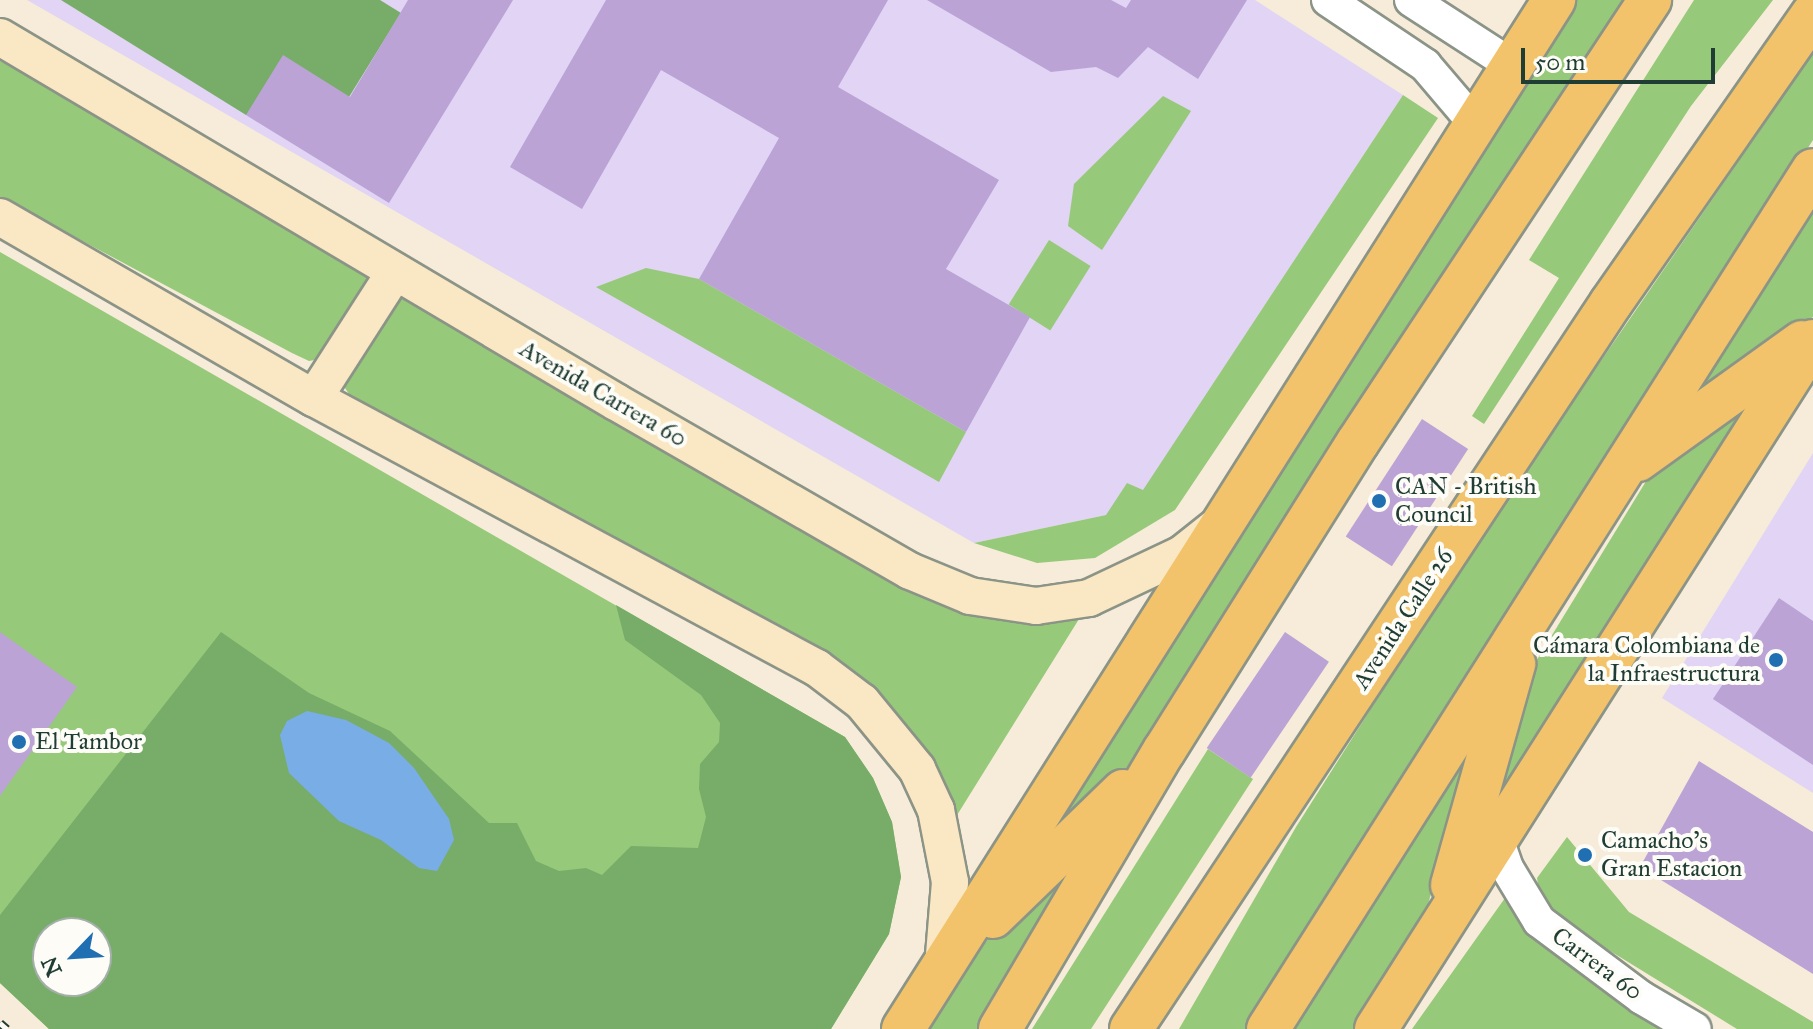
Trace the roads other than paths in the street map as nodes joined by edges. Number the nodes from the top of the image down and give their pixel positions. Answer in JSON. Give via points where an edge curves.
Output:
{"nodes":[{"id":1,"x":1328,"y":0,"type":"edge"},
{"id":2,"x":1411,"y":0,"type":"edge"},
{"id":3,"x":1554,"y":0,"type":"edge"},
{"id":4,"x":1650,"y":0,"type":"edge"},
{"id":5,"x":1813,"y":13,"type":"edge"},
{"id":6,"x":0,"y":37,"type":"edge"},
{"id":7,"x":1513,"y":66,"type":"junction"},
{"id":8,"x":1476,"y":125,"type":"junction"},
{"id":9,"x":1813,"y":170,"type":"edge"},
{"id":10,"x":0,"y":217,"type":"edge"},
{"id":11,"x":395,"y":272,"type":"junction"},
{"id":12,"x":1813,"y":334,"type":"edge"},
{"id":13,"x":1813,"y":341,"type":"edge"},
{"id":14,"x":314,"y":398,"type":"junction"},
{"id":15,"x":1621,"y":473,"type":"junction"},
{"id":16,"x":1227,"y":519,"type":"junction"},
{"id":17,"x":1528,"y":618,"type":"junction"},
{"id":18,"x":1164,"y":751,"type":"junction"},
{"id":19,"x":1497,"y":839,"type":"junction"},
{"id":20,"x":1440,"y":928,"type":"junction"},
{"id":21,"x":943,"y":967,"type":"junction"},
{"id":22,"x":1141,"y":1019,"type":"edge"},
{"id":23,"x":903,"y":1029,"type":"edge"},
{"id":24,"x":1000,"y":1029,"type":"edge"},
{"id":25,"x":1268,"y":1029,"type":"edge"},
{"id":26,"x":1376,"y":1029,"type":"edge"},
{"id":27,"x":1695,"y":1029,"type":"edge"}],
"edges":[{"from":1,"to":8,"type":"street","via":[[1425,65]]},
{"from":2,"to":7,"type":"street"},
{"from":3,"to":7,"type":"main road"},
{"from":4,"to":18,"type":"main road","via":[[1358,442]]},
{"from":5,"to":22,"type":"main road","name":"Avenida Calle 26","via":[[1611,303]]},
{"from":6,"to":11,"type":"main road","name":"Avenida Carrera 60"},
{"from":7,"to":8,"type":"main road"},
{"from":8,"to":16,"type":"main road"},
{"from":9,"to":15,"type":"main road"},
{"from":10,"to":14,"type":"main road"},
{"from":11,"to":14,"type":"main road"},
{"from":11,"to":16,"type":"main road","name":"Avenida Carrera 60","via":[[910,571],[970,596],[1036,606],[1089,598],[1182,554]]},
{"from":12,"to":15,"type":"main road"},
{"from":13,"to":19,"type":"main road"},
{"from":14,"to":21,"type":"main road","via":[[817,668],[862,702],[917,769],[936,810],[950,882]]},
{"from":15,"to":17,"type":"main road"},
{"from":16,"to":21,"type":"main road"},
{"from":17,"to":20,"type":"main road"},
{"from":17,"to":25,"type":"main road"},
{"from":18,"to":21,"type":"main road"},
{"from":18,"to":24,"type":"main road"},
{"from":19,"to":20,"type":"main road"},
{"from":19,"to":27,"type":"street","name":"Carrera 60","via":[[1507,868],[1539,921],[1642,998]]},
{"from":20,"to":26,"type":"main road"},
{"from":21,"to":23,"type":"main road"}]}
